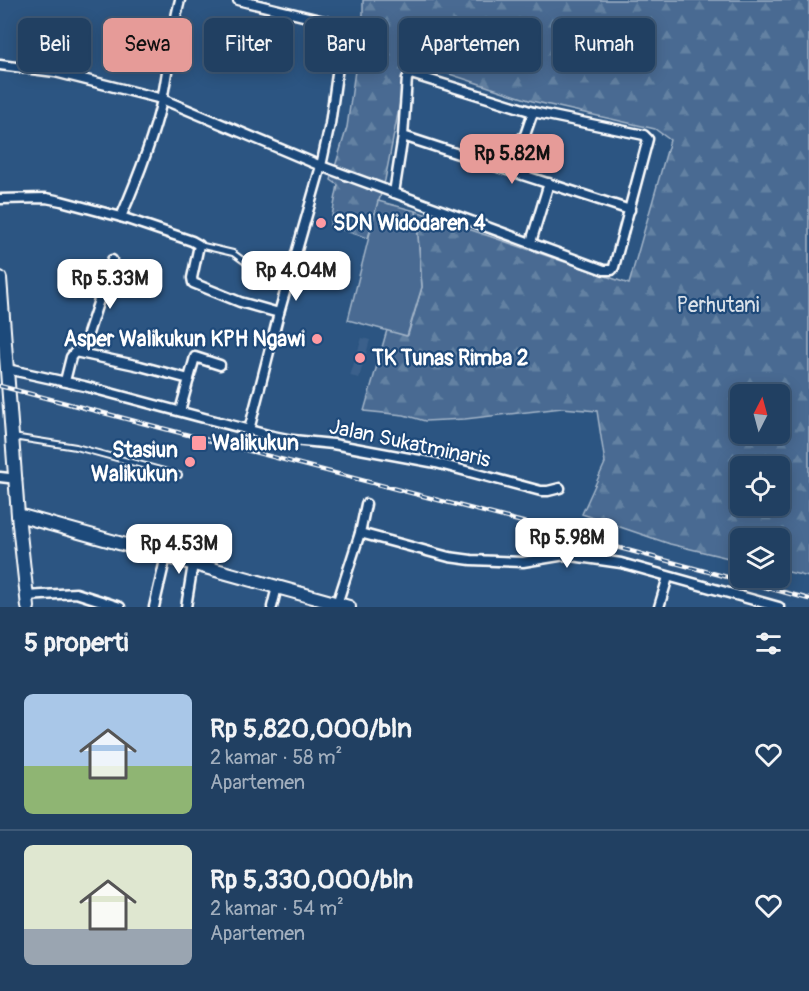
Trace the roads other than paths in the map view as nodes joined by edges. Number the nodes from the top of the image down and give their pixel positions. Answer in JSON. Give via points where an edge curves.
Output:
{"nodes":[{"id":1,"x":180,"y":0,"type":"edge"},
{"id":2,"x":239,"y":0,"type":"edge"},
{"id":3,"x":0,"y":65,"type":"edge"},
{"id":4,"x":162,"y":99,"type":"junction"},
{"id":5,"x":533,"y":112,"type":"junction"},
{"id":6,"x":403,"y":136,"type":"junction"},
{"id":7,"x":321,"y":166,"type":"junction"},
{"id":8,"x":506,"y":170,"type":"junction"},
{"id":9,"x":549,"y":183,"type":"junction"},
{"id":10,"x":393,"y":193,"type":"junction"},
{"id":11,"x":0,"y":199,"type":"edge"},
{"id":12,"x":630,"y":210,"type":"junction"},
{"id":13,"x":121,"y":217,"type":"junction"},
{"id":14,"x":531,"y":242,"type":"junction"},
{"id":15,"x":199,"y":245,"type":"junction"},
{"id":16,"x":112,"y":260,"type":"dead end"},
{"id":17,"x":0,"y":278,"type":"edge"},
{"id":18,"x":289,"y":279,"type":"junction"},
{"id":19,"x":279,"y":314,"type":"junction"},
{"id":20,"x":82,"y":352,"type":"junction"},
{"id":21,"x":5,"y":362,"type":"edge"},
{"id":22,"x":220,"y":365,"type":"dead end"},
{"id":23,"x":189,"y":379,"type":"junction"},
{"id":24,"x":65,"y":381,"type":"junction"},
{"id":25,"x":5,"y":406,"type":"edge"},
{"id":26,"x":180,"y":411,"type":"junction"},
{"id":27,"x":249,"y":430,"type":"junction"},
{"id":28,"x":12,"y":437,"type":"junction"},
{"id":29,"x":179,"y":475,"type":"dead end"},
{"id":30,"x":0,"y":477,"type":"edge"},
{"id":31,"x":17,"y":479,"type":"junction"},
{"id":32,"x":560,"y":488,"type":"dead end"},
{"id":33,"x":366,"y":504,"type":"dead end"},
{"id":34,"x":18,"y":515,"type":"junction"},
{"id":35,"x":360,"y":533,"type":"junction"},
{"id":36,"x":166,"y":556,"type":"junction"},
{"id":37,"x":193,"y":564,"type":"junction"},
{"id":38,"x":668,"y":577,"type":"junction"},
{"id":39,"x":277,"y":587,"type":"junction"},
{"id":40,"x":27,"y":602,"type":"edge"},
{"id":41,"x":343,"y":605,"type":"edge"},
{"id":42,"x":120,"y":607,"type":"edge"},
{"id":43,"x":154,"y":607,"type":"edge"},
{"id":44,"x":186,"y":607,"type":"edge"},
{"id":45,"x":272,"y":607,"type":"edge"},
{"id":46,"x":659,"y":607,"type":"edge"},
{"id":47,"x":779,"y":607,"type":"edge"}],
"edges":[{"from":1,"to":4,"type":"street"},
{"from":2,"to":7,"type":"street","via":[[336,24],[343,31]]},
{"from":3,"to":4,"type":"street","via":[[55,72]]},
{"from":4,"to":7,"type":"street"},
{"from":4,"to":13,"type":"street"},
{"from":5,"to":6,"type":"street","via":[[411,74]]},
{"from":5,"to":8,"type":"street","via":[[525,135],[514,145]]},
{"from":5,"to":12,"type":"street","via":[[647,136]]},
{"from":6,"to":8,"type":"street"},
{"from":6,"to":10,"type":"street"},
{"from":7,"to":10,"type":"street"},
{"from":7,"to":18,"type":"street"},
{"from":8,"to":9,"type":"street"},
{"from":9,"to":12,"type":"street"},
{"from":9,"to":14,"type":"street"},
{"from":10,"to":14,"type":"street"},
{"from":11,"to":13,"type":"street","via":[[46,198]]},
{"from":12,"to":14,"type":"street","via":[[612,270]]},
{"from":13,"to":15,"type":"street"},
{"from":15,"to":18,"type":"lane","via":[[233,253],[256,270]]},
{"from":15,"to":19,"type":"street","via":[[193,283]]},
{"from":16,"to":20,"type":"street"},
{"from":17,"to":21,"type":"main road"},
{"from":18,"to":19,"type":"street"},
{"from":19,"to":27,"type":"street"},
{"from":20,"to":23,"type":"street"},
{"from":20,"to":24,"type":"street","via":[[72,354]]},
{"from":21,"to":24,"type":"street","name":"Jalan Sukatminaris"},
{"from":21,"to":25,"type":"main road"},
{"from":22,"to":23,"type":"street","via":[[195,357]]},
{"from":23,"to":26,"type":"street"},
{"from":24,"to":26,"type":"street","name":"Jalan Sukatminaris"},
{"from":25,"to":28,"type":"main road"},
{"from":26,"to":27,"type":"street","name":"Jalan Sukatminaris"},
{"from":27,"to":32,"type":"street","name":"Jalan Sukatminaris","via":[[436,463],[541,490]]},
{"from":28,"to":29,"type":"lane","via":[[76,447]]},
{"from":28,"to":31,"type":"main road"},
{"from":30,"to":31,"type":"street"},
{"from":31,"to":34,"type":"main road"},
{"from":33,"to":35,"type":"street"},
{"from":34,"to":36,"type":"main road"},
{"from":34,"to":40,"type":"main road"},
{"from":35,"to":38,"type":"street","via":[[449,557],[523,562],[577,556],[621,563]]},
{"from":35,"to":41,"type":"street"},
{"from":36,"to":37,"type":"main road"},
{"from":36,"to":43,"type":"street"},
{"from":37,"to":39,"type":"main road"},
{"from":37,"to":44,"type":"street"},
{"from":38,"to":46,"type":"street"},
{"from":38,"to":47,"type":"street"},
{"from":39,"to":41,"type":"main road"},
{"from":39,"to":45,"type":"street"},
{"from":40,"to":42,"type":"street","via":[[76,593]]}]}
